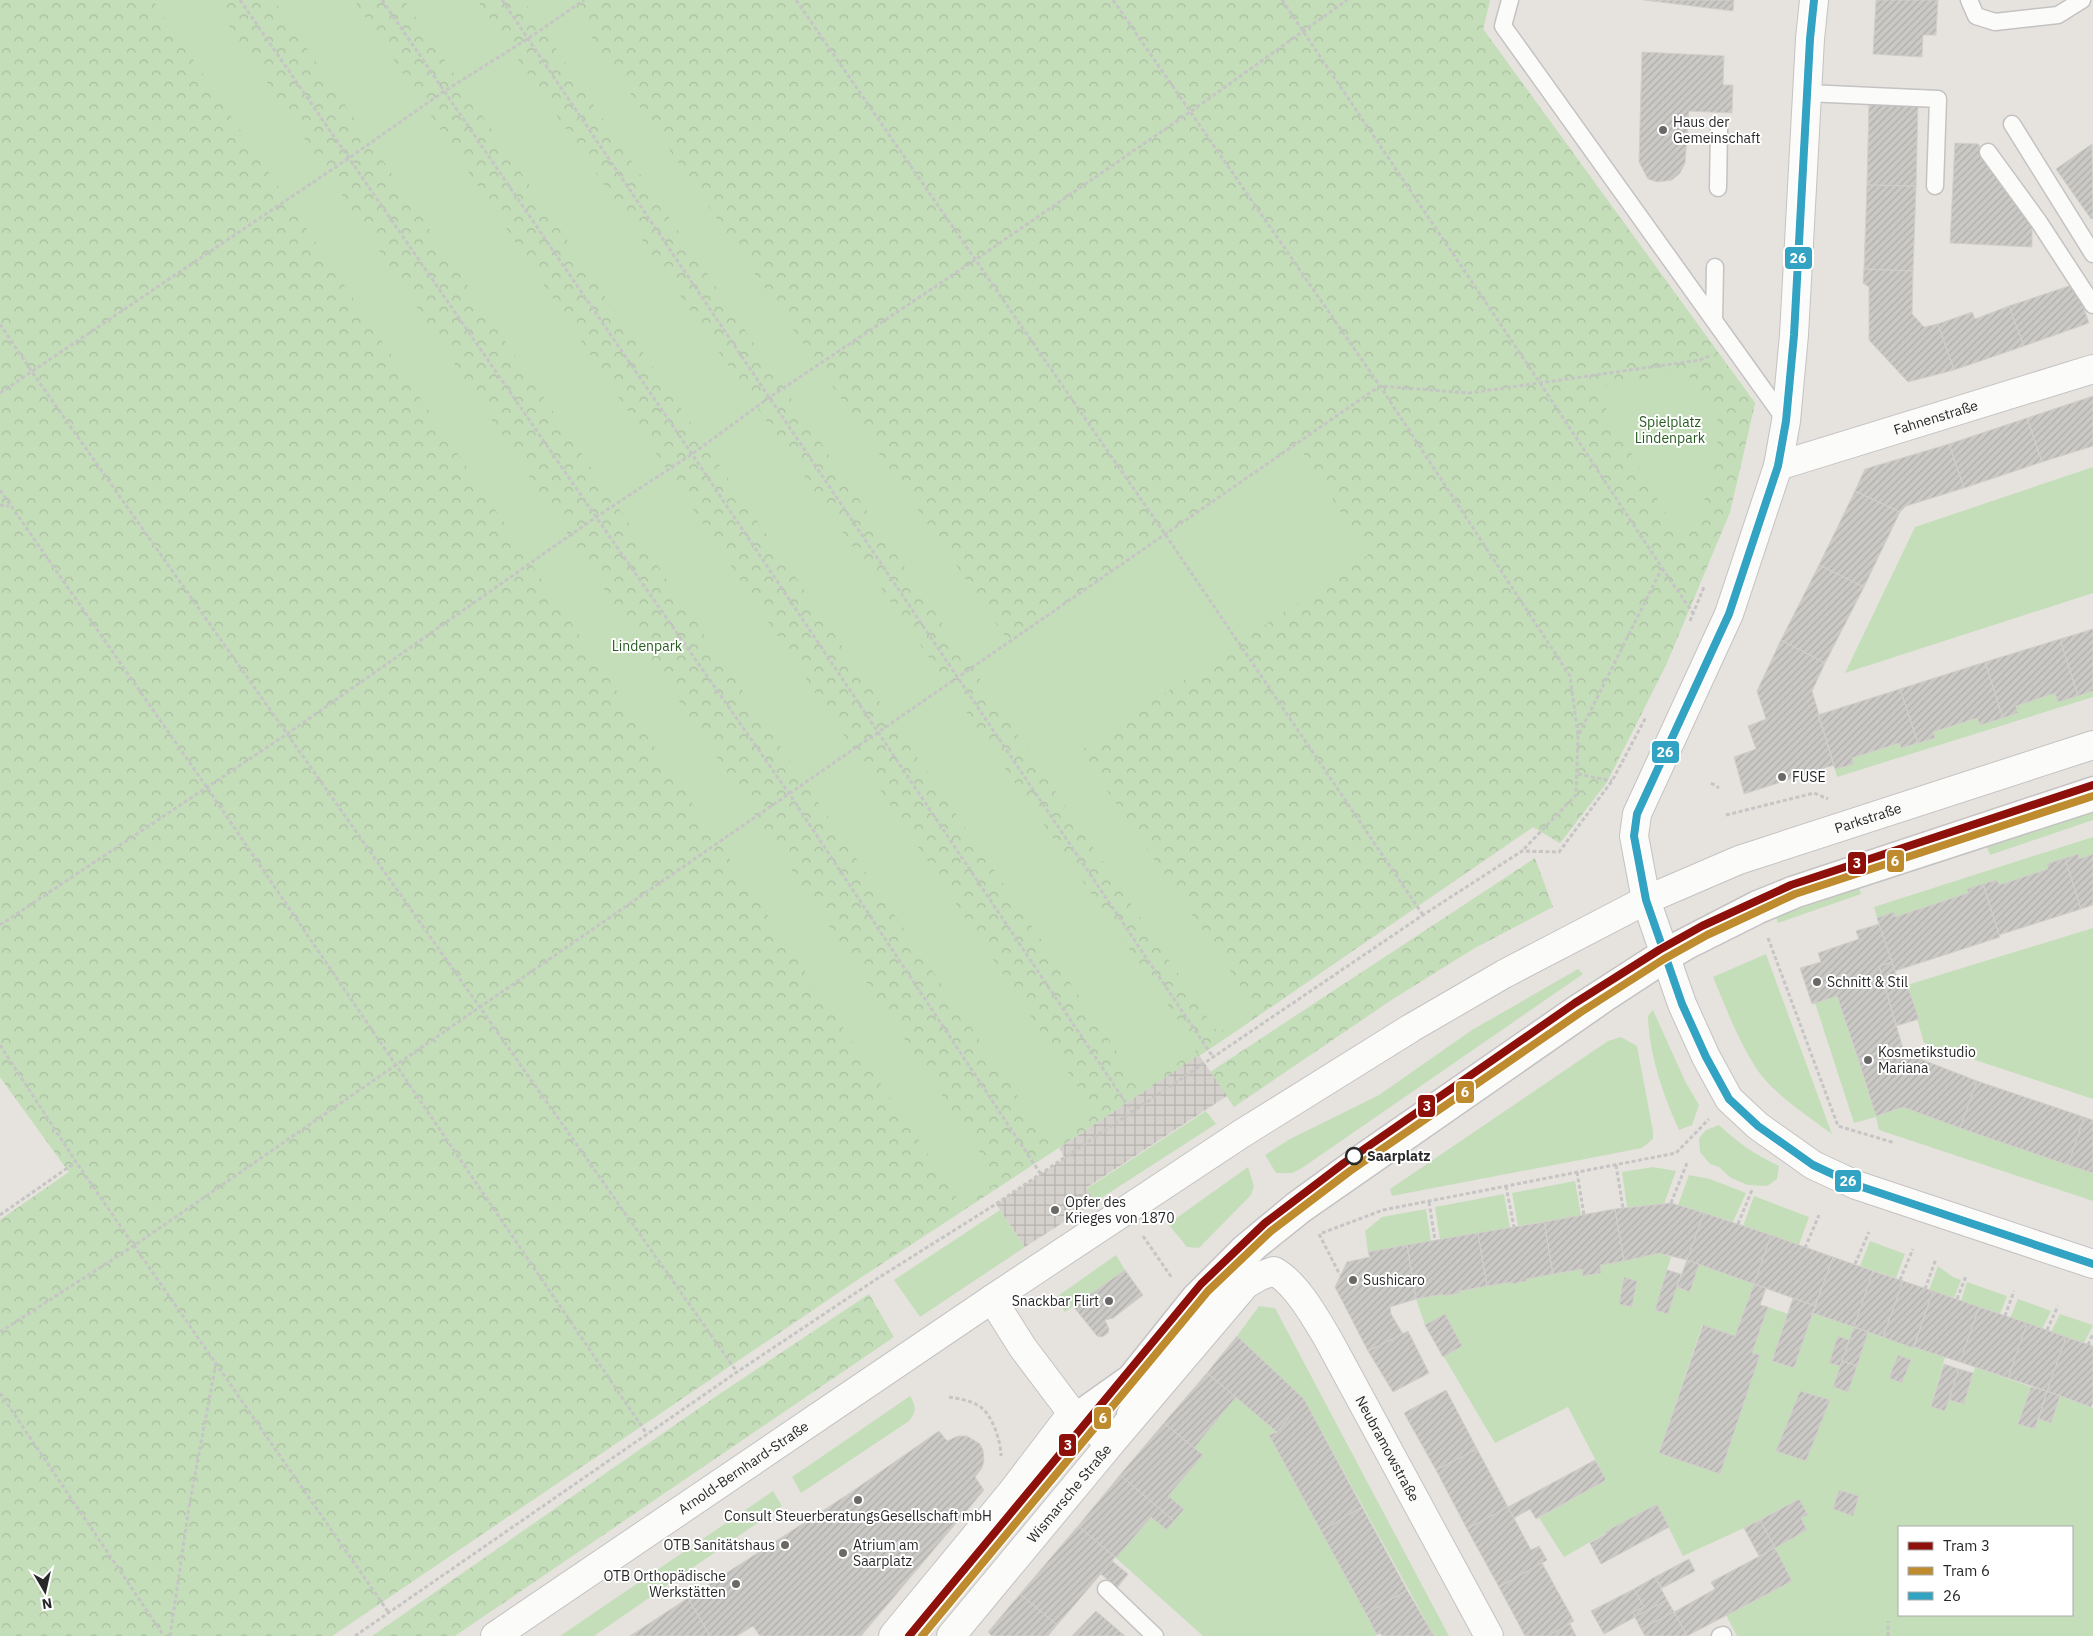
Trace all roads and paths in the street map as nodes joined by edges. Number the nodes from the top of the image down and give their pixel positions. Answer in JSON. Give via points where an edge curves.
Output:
{"nodes":[{"id":1,"x":240,"y":0,"type":"edge"},
{"id":2,"x":382,"y":0,"type":"edge"},
{"id":3,"x":502,"y":0,"type":"edge"},
{"id":4,"x":584,"y":0,"type":"edge"},
{"id":5,"x":796,"y":0,"type":"edge"},
{"id":6,"x":1113,"y":0,"type":"edge"},
{"id":7,"x":1282,"y":0,"type":"edge"},
{"id":8,"x":1347,"y":0,"type":"edge"},
{"id":9,"x":1510,"y":0,"type":"edge"},
{"id":10,"x":1814,"y":0,"type":"edge"},
{"id":11,"x":1969,"y":0,"type":"edge"},
{"id":12,"x":2082,"y":0,"type":"edge"},
{"id":13,"x":1303,"y":31,"type":"junction"},
{"id":14,"x":529,"y":38,"type":"junction"},
{"id":15,"x":443,"y":92,"type":"junction"},
{"id":16,"x":1807,"y":92,"type":"junction"},
{"id":17,"x":1190,"y":112,"type":"junction"},
{"id":18,"x":2012,"y":124,"type":"dead end"},
{"id":19,"x":1719,"y":129,"type":"dead end"},
{"id":20,"x":1988,"y":152,"type":"dead end"},
{"id":21,"x":349,"y":158,"type":"junction"},
{"id":22,"x":1935,"y":186,"type":"dead end"},
{"id":23,"x":1718,"y":188,"type":"dead end"},
{"id":24,"x":2093,"y":254,"type":"edge"},
{"id":25,"x":975,"y":260,"type":"junction"},
{"id":26,"x":1715,"y":267,"type":"dead end"},
{"id":27,"x":2093,"y":305,"type":"edge"},
{"id":28,"x":1714,"y":320,"type":"junction"},
{"id":29,"x":0,"y":324,"type":"edge"},
{"id":30,"x":1733,"y":346,"type":"junction"},
{"id":31,"x":2093,"y":369,"type":"edge"},
{"id":32,"x":32,"y":372,"type":"junction"},
{"id":33,"x":1540,"y":383,"type":"junction"},
{"id":34,"x":1380,"y":386,"type":"junction"},
{"id":35,"x":0,"y":393,"type":"edge"},
{"id":36,"x":770,"y":397,"type":"junction"},
{"id":37,"x":1786,"y":421,"type":"junction"},
{"id":38,"x":692,"y":454,"type":"junction"},
{"id":39,"x":1778,"y":466,"type":"junction"},
{"id":40,"x":0,"y":490,"type":"edge"},
{"id":41,"x":0,"y":505,"type":"edge"},
{"id":42,"x":10,"y":506,"type":"junction"},
{"id":43,"x":596,"y":517,"type":"junction"},
{"id":44,"x":1165,"y":534,"type":"junction"},
{"id":45,"x":1662,"y":568,"type":"junction"},
{"id":46,"x":1704,"y":586,"type":"dead end"},
{"id":47,"x":1693,"y":613,"type":"junction"},
{"id":48,"x":1689,"y":622,"type":"dead end"},
{"id":49,"x":959,"y":677,"type":"junction"},
{"id":50,"x":1650,"y":709,"type":"dead end"},
{"id":51,"x":879,"y":733,"type":"junction"},
{"id":52,"x":287,"y":734,"type":"junction"},
{"id":53,"x":1578,"y":736,"type":"junction"},
{"id":54,"x":2093,"y":745,"type":"edge"},
{"id":55,"x":1578,"y":774,"type":"junction"},
{"id":56,"x":1612,"y":781,"type":"junction"},
{"id":57,"x":1711,"y":782,"type":"dead end"},
{"id":58,"x":2093,"y":785,"type":"edge"},
{"id":59,"x":1719,"y":788,"type":"dead end"},
{"id":60,"x":208,"y":789,"type":"junction"},
{"id":61,"x":788,"y":792,"type":"junction"},
{"id":62,"x":1831,"y":800,"type":"dead end"},
{"id":63,"x":2093,"y":803,"type":"edge"},
{"id":64,"x":1726,"y":815,"type":"dead end"},
{"id":65,"x":1522,"y":851,"type":"junction"},
{"id":66,"x":1646,"y":900,"type":"junction"},
{"id":67,"x":1423,"y":915,"type":"junction"},
{"id":68,"x":0,"y":925,"type":"edge"},
{"id":69,"x":1768,"y":939,"type":"dead end"},
{"id":70,"x":1666,"y":955,"type":"junction"},
{"id":71,"x":480,"y":1006,"type":"junction"},
{"id":72,"x":0,"y":1046,"type":"edge"},
{"id":73,"x":1213,"y":1057,"type":"junction"},
{"id":74,"x":396,"y":1064,"type":"junction"},
{"id":75,"x":1729,"y":1099,"type":"junction"},
{"id":76,"x":1132,"y":1112,"type":"junction"},
{"id":77,"x":1895,"y":1143,"type":"dead end"},
{"id":78,"x":76,"y":1162,"type":"junction"},
{"id":79,"x":1687,"y":1163,"type":"dead end"},
{"id":80,"x":1616,"y":1164,"type":"junction"},
{"id":81,"x":1577,"y":1172,"type":"junction"},
{"id":82,"x":1040,"y":1173,"type":"junction"},
{"id":83,"x":1506,"y":1186,"type":"junction"},
{"id":84,"x":1752,"y":1190,"type":"dead end"},
{"id":85,"x":1429,"y":1202,"type":"junction"},
{"id":86,"x":1671,"y":1203,"type":"dead end"},
{"id":87,"x":1622,"y":1208,"type":"dead end"},
{"id":88,"x":0,"y":1214,"type":"edge"},
{"id":89,"x":1584,"y":1215,"type":"dead end"},
{"id":90,"x":1819,"y":1215,"type":"dead end"},
{"id":91,"x":1738,"y":1224,"type":"dead end"},
{"id":92,"x":1514,"y":1227,"type":"dead end"},
{"id":93,"x":1869,"y":1232,"type":"dead end"},
{"id":94,"x":1143,"y":1236,"type":"dead end"},
{"id":95,"x":1435,"y":1240,"type":"dead end"},
{"id":96,"x":134,"y":1245,"type":"junction"},
{"id":97,"x":1806,"y":1248,"type":"dead end"},
{"id":98,"x":1913,"y":1249,"type":"dead end"},
{"id":99,"x":1936,"y":1259,"type":"dead end"},
{"id":100,"x":1855,"y":1264,"type":"dead end"},
{"id":101,"x":2093,"y":1264,"type":"edge"},
{"id":102,"x":1274,"y":1271,"type":"joint"},
{"id":103,"x":1340,"y":1275,"type":"dead end"},
{"id":104,"x":1966,"y":1276,"type":"dead end"},
{"id":105,"x":1900,"y":1280,"type":"dead end"},
{"id":106,"x":1176,"y":1285,"type":"dead end"},
{"id":107,"x":1925,"y":1289,"type":"dead end"},
{"id":108,"x":2014,"y":1292,"type":"dead end"},
{"id":109,"x":992,"y":1300,"type":"junction"},
{"id":110,"x":1957,"y":1300,"type":"dead end"},
{"id":111,"x":2058,"y":1306,"type":"dead end"},
{"id":112,"x":2004,"y":1316,"type":"dead end"},
{"id":113,"x":2047,"y":1330,"type":"dead end"},
{"id":114,"x":0,"y":1332,"type":"edge"},
{"id":115,"x":2093,"y":1333,"type":"edge"},
{"id":116,"x":2088,"y":1344,"type":"dead end"},
{"id":117,"x":216,"y":1363,"type":"junction"},
{"id":118,"x":738,"y":1372,"type":"junction"},
{"id":119,"x":0,"y":1393,"type":"edge"},
{"id":120,"x":950,"y":1398,"type":"dead end"},
{"id":121,"x":1072,"y":1413,"type":"junction"},
{"id":122,"x":648,"y":1434,"type":"junction"},
{"id":123,"x":1110,"y":1443,"type":"junction"},
{"id":124,"x":1001,"y":1463,"type":"dead end"},
{"id":125,"x":1106,"y":1589,"type":"dead end"},
{"id":126,"x":389,"y":1613,"type":"junction"},
{"id":127,"x":1888,"y":1621,"type":"dead end"},
{"id":128,"x":164,"y":1636,"type":"edge"},
{"id":129,"x":170,"y":1636,"type":"edge"},
{"id":130,"x":355,"y":1636,"type":"edge"},
{"id":131,"x":495,"y":1636,"type":"edge"},
{"id":132,"x":893,"y":1636,"type":"edge"},
{"id":133,"x":950,"y":1636,"type":"edge"},
{"id":134,"x":1155,"y":1636,"type":"edge"},
{"id":135,"x":1489,"y":1636,"type":"edge"},
{"id":136,"x":1888,"y":1636,"type":"edge"}],
"edges":[{"from":1,"to":21,"type":"path"},
{"from":2,"to":15,"type":"path"},
{"from":3,"to":14,"type":"path"},
{"from":4,"to":14,"type":"path"},
{"from":5,"to":25,"type":"path"},
{"from":6,"to":17,"type":"path"},
{"from":7,"to":13,"type":"path"},
{"from":8,"to":13,"type":"path"},
{"from":9,"to":28,"type":"lane","via":[[1503,26]]},
{"from":10,"to":16,"type":"street"},
{"from":11,"to":12,"type":"lane","via":[[1976,16],[1995,22],[2058,15]]},
{"from":13,"to":17,"type":"path"},
{"from":13,"to":33,"type":"path"},
{"from":14,"to":15,"type":"path"},
{"from":14,"to":36,"type":"path"},
{"from":15,"to":21,"type":"path"},
{"from":15,"to":38,"type":"path"},
{"from":16,"to":22,"type":"lane","via":[[1938,99]]},
{"from":16,"to":37,"type":"street","via":[[1794,335]]},
{"from":17,"to":25,"type":"path"},
{"from":17,"to":34,"type":"path"},
{"from":18,"to":24,"type":"lane"},
{"from":19,"to":23,"type":"lane"},
{"from":20,"to":27,"type":"lane"},
{"from":21,"to":32,"type":"path"},
{"from":21,"to":43,"type":"path"},
{"from":25,"to":36,"type":"path"},
{"from":25,"to":44,"type":"path"},
{"from":26,"to":28,"type":"lane"},
{"from":28,"to":30,"type":"lane"},
{"from":29,"to":32,"type":"path"},
{"from":30,"to":33,"type":"path","via":[[1700,360]]},
{"from":30,"to":37,"type":"lane"},
{"from":31,"to":39,"type":"street","name":"Fahnenstraße"},
{"from":32,"to":35,"type":"path"},
{"from":32,"to":52,"type":"path"},
{"from":33,"to":34,"type":"path","via":[[1470,393]]},
{"from":33,"to":45,"type":"path"},
{"from":34,"to":44,"type":"path"},
{"from":34,"to":53,"type":"path","via":[[1570,676]]},
{"from":36,"to":38,"type":"path"},
{"from":36,"to":49,"type":"path"},
{"from":37,"to":39,"type":"street"},
{"from":38,"to":43,"type":"path"},
{"from":38,"to":51,"type":"path"},
{"from":39,"to":66,"type":"street","via":[[1729,614],[1637,814],[1634,836]]},
{"from":40,"to":42,"type":"path"},
{"from":41,"to":42,"type":"path"},
{"from":42,"to":60,"type":"path"},
{"from":43,"to":52,"type":"path"},
{"from":43,"to":61,"type":"path"},
{"from":44,"to":49,"type":"path"},
{"from":44,"to":67,"type":"path"},
{"from":45,"to":47,"type":"path"},
{"from":45,"to":53,"type":"path"},
{"from":46,"to":47,"type":"path"},
{"from":47,"to":48,"type":"path"},
{"from":49,"to":51,"type":"path"},
{"from":49,"to":73,"type":"path"},
{"from":50,"to":56,"type":"path"},
{"from":51,"to":61,"type":"path"},
{"from":51,"to":76,"type":"path"},
{"from":52,"to":60,"type":"path"},
{"from":52,"to":71,"type":"path"},
{"from":53,"to":55,"type":"path"},
{"from":54,"to":66,"type":"street","name":"Parkstraße","via":[[1746,858]]},
{"from":55,"to":56,"type":"path"},
{"from":55,"to":65,"type":"path","via":[[1576,796]]},
{"from":56,"to":65,"type":"path","via":[[1559,852]]},
{"from":57,"to":59,"type":"path"},
{"from":58,"to":70,"type":"lane","via":[[1791,884],[1754,900]]},
{"from":60,"to":68,"type":"path"},
{"from":60,"to":74,"type":"path"},
{"from":61,"to":71,"type":"path"},
{"from":61,"to":82,"type":"path"},
{"from":62,"to":64,"type":"path","via":[[1814,793]]},
{"from":63,"to":70,"type":"lane","via":[[1798,899],[1690,950]]},
{"from":65,"to":67,"type":"path"},
{"from":66,"to":70,"type":"street"},
{"from":66,"to":109,"type":"street","via":[[1504,974],[1411,1028],[1249,1130]]},
{"from":67,"to":73,"type":"path"},
{"from":69,"to":77,"type":"path","via":[[1838,1126]]},
{"from":70,"to":75,"type":"street","via":[[1682,1004]]},
{"from":70,"to":121,"type":"lane","via":[[1573,1005],[1293,1201],[1240,1245],[1191,1294],[1127,1374]]},
{"from":70,"to":123,"type":"lane","via":[[1603,1006],[1312,1209],[1259,1250],[1204,1305],[1140,1383]]},
{"from":71,"to":74,"type":"path"},
{"from":71,"to":118,"type":"path"},
{"from":72,"to":78,"type":"path"},
{"from":73,"to":76,"type":"path"},
{"from":74,"to":96,"type":"path"},
{"from":74,"to":122,"type":"path"},
{"from":75,"to":80,"type":"path","via":[[1676,1154]]},
{"from":75,"to":101,"type":"street","via":[[1758,1126],[1813,1165],[1856,1185]]},
{"from":76,"to":82,"type":"path"},
{"from":78,"to":88,"type":"path"},
{"from":78,"to":96,"type":"path"},
{"from":79,"to":86,"type":"path"},
{"from":80,"to":81,"type":"path"},
{"from":80,"to":87,"type":"path"},
{"from":81,"to":83,"type":"path"},
{"from":81,"to":89,"type":"path"},
{"from":82,"to":118,"type":"path"},
{"from":83,"to":85,"type":"path"},
{"from":83,"to":92,"type":"path"},
{"from":84,"to":91,"type":"path"},
{"from":85,"to":95,"type":"path"},
{"from":85,"to":103,"type":"path","via":[[1383,1210],[1320,1234]]},
{"from":90,"to":97,"type":"path"},
{"from":93,"to":100,"type":"path"},
{"from":94,"to":106,"type":"path"},
{"from":96,"to":114,"type":"path"},
{"from":96,"to":117,"type":"path"},
{"from":98,"to":105,"type":"path"},
{"from":99,"to":107,"type":"path"},
{"from":102,"to":123,"type":"street","name":"Wismarsche Straße","via":[[1246,1284]]},
{"from":102,"to":135,"type":"street","name":"Neubramowstraße","via":[[1310,1309],[1328,1339]]},
{"from":104,"to":110,"type":"path"},
{"from":108,"to":112,"type":"path"},
{"from":109,"to":121,"type":"street"},
{"from":109,"to":131,"type":"street","name":"Arnold-Bernhard-Straße"},
{"from":111,"to":113,"type":"path"},
{"from":115,"to":116,"type":"path"},
{"from":117,"to":126,"type":"path"},
{"from":117,"to":129,"type":"path","via":[[189,1507]]},
{"from":118,"to":122,"type":"path"},
{"from":119,"to":128,"type":"path"},
{"from":120,"to":124,"type":"path","via":[[968,1401],[983,1409],[998,1436]]},
{"from":121,"to":123,"type":"street"},
{"from":121,"to":132,"type":"street","via":[[1011,1493]]},
{"from":122,"to":126,"type":"path"},
{"from":123,"to":133,"type":"street","name":"Wismarsche Straße"},
{"from":125,"to":134,"type":"lane"},
{"from":126,"to":130,"type":"path"},
{"from":127,"to":136,"type":"path"}]}
